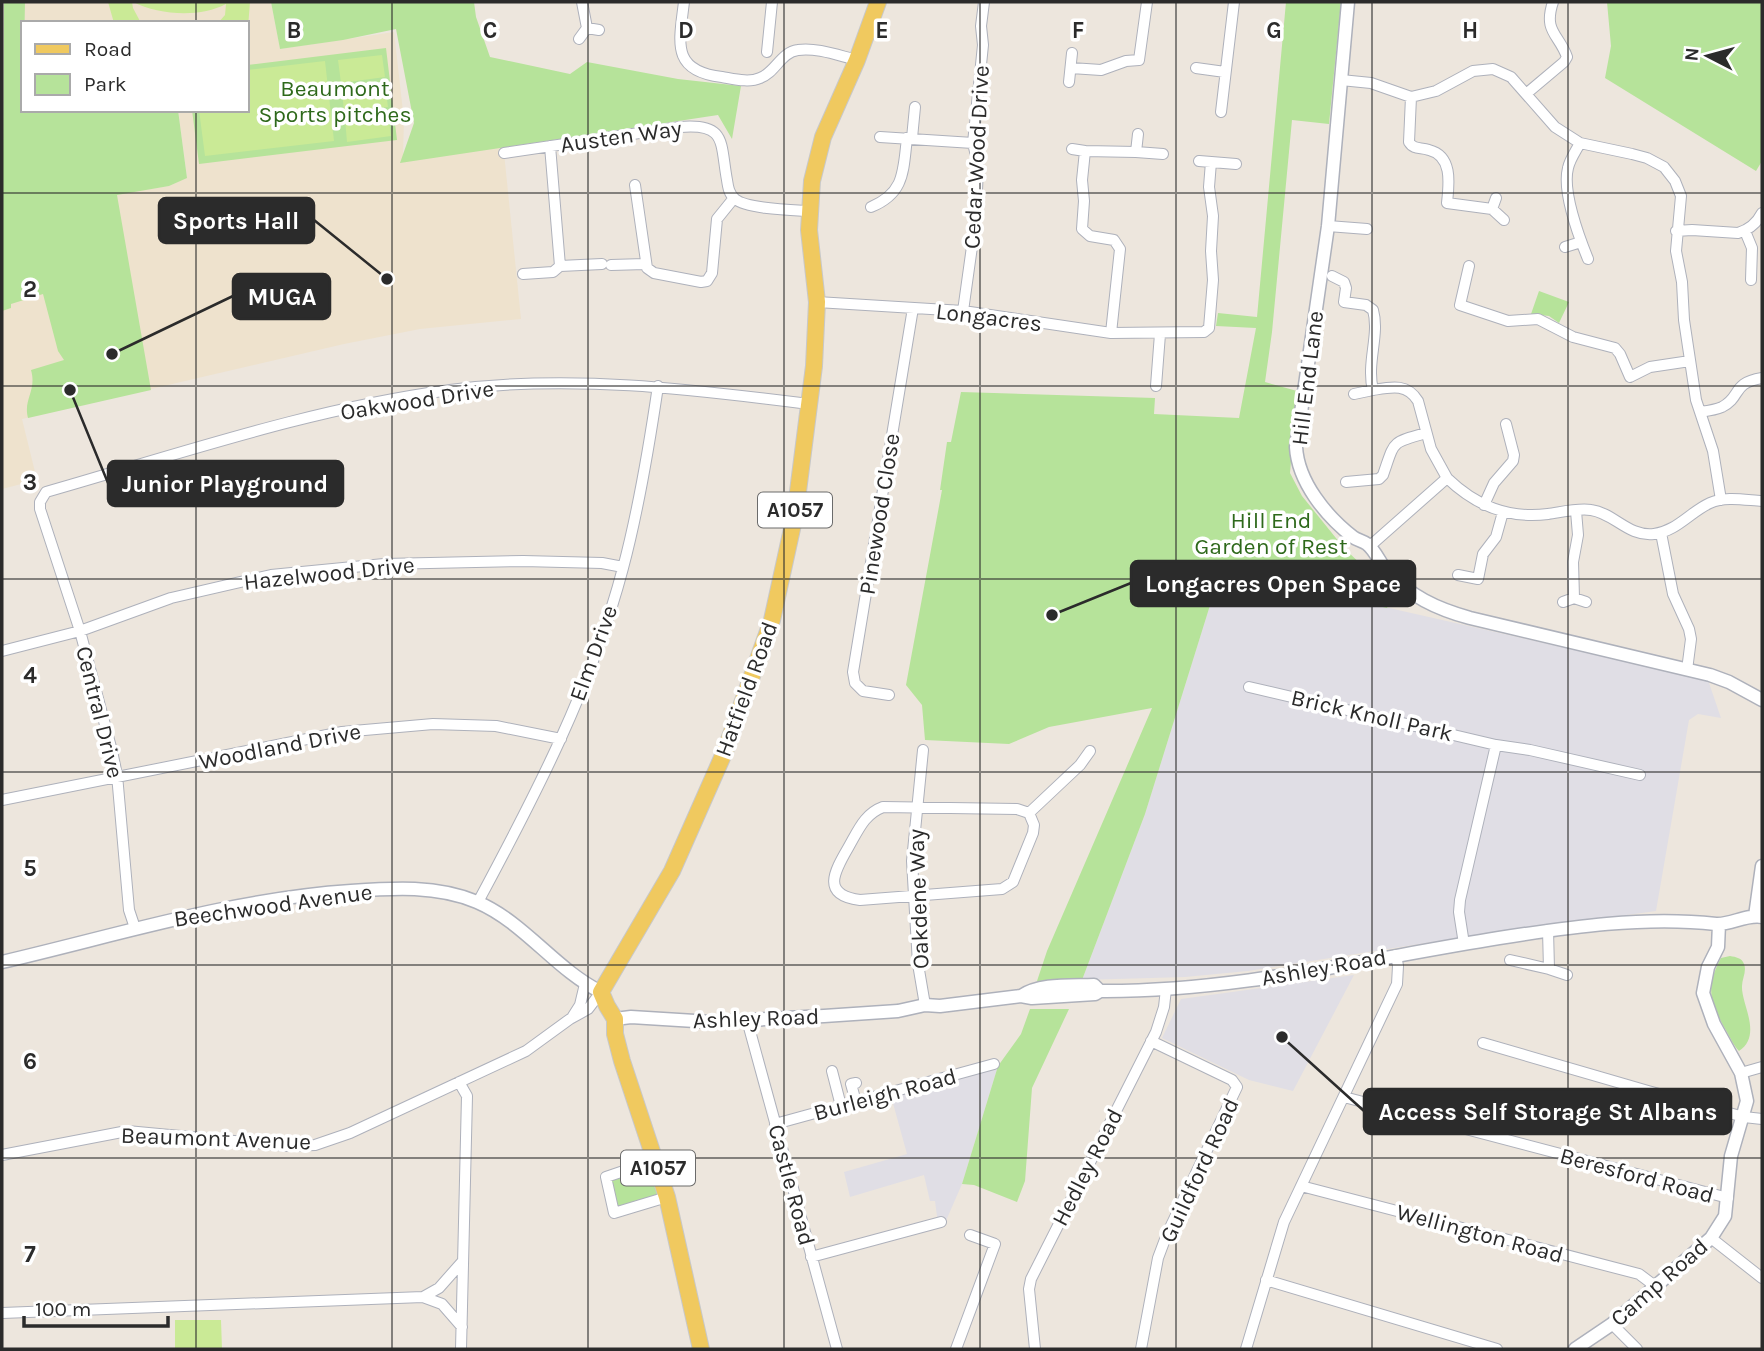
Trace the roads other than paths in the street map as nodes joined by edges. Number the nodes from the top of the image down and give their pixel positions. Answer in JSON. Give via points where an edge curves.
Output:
{"nodes":[{"id":1,"x":582,"y":2,"type":"edge"},
{"id":2,"x":684,"y":2,"type":"edge"},
{"id":3,"x":772,"y":2,"type":"edge"},
{"id":4,"x":878,"y":2,"type":"edge"},
{"id":5,"x":985,"y":2,"type":"edge"},
{"id":6,"x":1147,"y":2,"type":"edge"},
{"id":7,"x":1234,"y":2,"type":"edge"},
{"id":8,"x":1348,"y":2,"type":"edge"},
{"id":9,"x":1553,"y":2,"type":"edge"},
{"id":10,"x":587,"y":28,"type":"junction"},
{"id":11,"x":599,"y":30,"type":"dead end"},
{"id":12,"x":579,"y":39,"type":"dead end"},
{"id":13,"x":767,"y":52,"type":"dead end"},
{"id":14,"x":1072,"y":53,"type":"dead end"},
{"id":15,"x":857,"y":60,"type":"junction"},
{"id":16,"x":1071,"y":68,"type":"junction"},
{"id":17,"x":1196,"y":68,"type":"dead end"},
{"id":18,"x":1225,"y":72,"type":"junction"},
{"id":19,"x":1341,"y":80,"type":"junction"},
{"id":20,"x":1069,"y":82,"type":"dead end"},
{"id":21,"x":1526,"y":94,"type":"junction"},
{"id":22,"x":1411,"y":97,"type":"junction"},
{"id":23,"x":915,"y":107,"type":"dead end"},
{"id":24,"x":1221,"y":112,"type":"dead end"},
{"id":25,"x":1138,"y":134,"type":"dead end"},
{"id":26,"x":880,"y":137,"type":"dead end"},
{"id":27,"x":910,"y":138,"type":"junction"},
{"id":28,"x":973,"y":143,"type":"junction"},
{"id":29,"x":1580,"y":143,"type":"junction"},
{"id":30,"x":550,"y":146,"type":"junction"},
{"id":31,"x":1072,"y":149,"type":"dead end"},
{"id":32,"x":1085,"y":151,"type":"junction"},
{"id":33,"x":1136,"y":152,"type":"junction"},
{"id":34,"x":504,"y":153,"type":"dead end"},
{"id":35,"x":1163,"y":155,"type":"dead end"},
{"id":36,"x":1199,"y":161,"type":"dead end"},
{"id":37,"x":1211,"y":162,"type":"junction"},
{"id":38,"x":1236,"y":164,"type":"dead end"},
{"id":39,"x":635,"y":185,"type":"dead end"},
{"id":40,"x":734,"y":198,"type":"junction"},
{"id":41,"x":1496,"y":198,"type":"dead end"},
{"id":42,"x":871,"y":207,"type":"dead end"},
{"id":43,"x":1492,"y":209,"type":"junction"},
{"id":44,"x":809,"y":211,"type":"junction"},
{"id":45,"x":1762,"y":213,"type":"edge"},
{"id":46,"x":1504,"y":220,"type":"dead end"},
{"id":47,"x":1328,"y":226,"type":"junction"},
{"id":48,"x":1367,"y":229,"type":"dead end"},
{"id":49,"x":1676,"y":231,"type":"junction"},
{"id":50,"x":1745,"y":231,"type":"junction"},
{"id":51,"x":1581,"y":242,"type":"junction"},
{"id":52,"x":1565,"y":247,"type":"dead end"},
{"id":53,"x":1588,"y":259,"type":"dead end"},
{"id":54,"x":645,"y":264,"type":"junction"},
{"id":55,"x":560,"y":266,"type":"junction"},
{"id":56,"x":1469,"y":266,"type":"dead end"},
{"id":57,"x":523,"y":274,"type":"dead end"},
{"id":58,"x":1332,"y":276,"type":"dead end"},
{"id":59,"x":1751,"y":280,"type":"dead end"},
{"id":60,"x":817,"y":302,"type":"junction"},
{"id":61,"x":913,"y":308,"type":"junction"},
{"id":62,"x":963,"y":311,"type":"junction"},
{"id":63,"x":1111,"y":333,"type":"junction"},
{"id":64,"x":1160,"y":334,"type":"junction"},
{"id":65,"x":1690,"y":361,"type":"junction"},
{"id":66,"x":1762,"y":378,"type":"edge"},
{"id":67,"x":657,"y":386,"type":"junction"},
{"id":68,"x":1156,"y":386,"type":"dead end"},
{"id":69,"x":1373,"y":390,"type":"junction"},
{"id":70,"x":1354,"y":394,"type":"dead end"},
{"id":71,"x":809,"y":404,"type":"junction"},
{"id":72,"x":1700,"y":412,"type":"junction"},
{"id":73,"x":1506,"y":424,"type":"dead end"},
{"id":74,"x":1426,"y":433,"type":"junction"},
{"id":75,"x":1447,"y":478,"type":"junction"},
{"id":76,"x":1346,"y":482,"type":"dead end"},
{"id":77,"x":1721,"y":499,"type":"junction"},
{"id":78,"x":1762,"y":501,"type":"edge"},
{"id":79,"x":40,"y":502,"type":"joint"},
{"id":80,"x":1484,"y":505,"type":"junction"},
{"id":81,"x":1576,"y":511,"type":"junction"},
{"id":82,"x":1503,"y":512,"type":"junction"},
{"id":83,"x":1661,"y":533,"type":"junction"},
{"id":84,"x":1370,"y":546,"type":"junction"},
{"id":85,"x":624,"y":567,"type":"junction"},
{"id":86,"x":1458,"y":575,"type":"dead end"},
{"id":87,"x":1586,"y":602,"type":"dead end"},
{"id":88,"x":80,"y":631,"type":"junction"},
{"id":89,"x":2,"y":651,"type":"edge"},
{"id":90,"x":1687,"y":670,"type":"junction"},
{"id":91,"x":1249,"y":687,"type":"dead end"},
{"id":92,"x":889,"y":695,"type":"dead end"},
{"id":93,"x":1762,"y":701,"type":"edge"},
{"id":94,"x":561,"y":739,"type":"junction"},
{"id":95,"x":1496,"y":745,"type":"junction"},
{"id":96,"x":923,"y":750,"type":"dead end"},
{"id":97,"x":1090,"y":751,"type":"dead end"},
{"id":98,"x":117,"y":775,"type":"junction"},
{"id":99,"x":1640,"y":775,"type":"dead end"},
{"id":100,"x":2,"y":800,"type":"edge"},
{"id":101,"x":917,"y":807,"type":"junction"},
{"id":102,"x":1029,"y":813,"type":"junction"},
{"id":103,"x":1762,"y":866,"type":"edge"},
{"id":104,"x":914,"y":897,"type":"junction"},
{"id":105,"x":478,"y":902,"type":"junction"},
{"id":106,"x":1758,"y":916,"type":"edge"},
{"id":107,"x":1719,"y":924,"type":"junction"},
{"id":108,"x":135,"y":928,"type":"junction"},
{"id":109,"x":1548,"y":930,"type":"junction"},
{"id":110,"x":1464,"y":944,"type":"junction"},
{"id":111,"x":1396,"y":955,"type":"junction"},
{"id":112,"x":1510,"y":960,"type":"dead end"},
{"id":113,"x":2,"y":962,"type":"edge"},
{"id":114,"x":1549,"y":969,"type":"junction"},
{"id":115,"x":1567,"y":975,"type":"dead end"},
{"id":116,"x":585,"y":984,"type":"junction"},
{"id":117,"x":1166,"y":989,"type":"junction"},
{"id":118,"x":601,"y":992,"type":"junction"},
{"id":119,"x":925,"y":1005,"type":"junction"},
{"id":120,"x":570,"y":1019,"type":"junction"},
{"id":121,"x":615,"y":1019,"type":"junction"},
{"id":122,"x":747,"y":1020,"type":"junction"},
{"id":123,"x":1151,"y":1041,"type":"junction"},
{"id":124,"x":1483,"y":1043,"type":"dead end"},
{"id":125,"x":994,"y":1064,"type":"dead end"},
{"id":126,"x":1762,"y":1067,"type":"edge"},
{"id":127,"x":832,"y":1071,"type":"dead end"},
{"id":128,"x":1741,"y":1073,"type":"junction"},
{"id":129,"x":459,"y":1082,"type":"junction"},
{"id":130,"x":856,"y":1083,"type":"dead end"},
{"id":131,"x":1344,"y":1097,"type":"junction"},
{"id":132,"x":856,"y":1102,"type":"junction"},
{"id":133,"x":841,"y":1106,"type":"junction"},
{"id":134,"x":1744,"y":1117,"type":"junction"},
{"id":135,"x":1762,"y":1119,"type":"edge"},
{"id":136,"x":775,"y":1124,"type":"junction"},
{"id":137,"x":2,"y":1155,"type":"edge"},
{"id":138,"x":656,"y":1160,"type":"junction"},
{"id":139,"x":1301,"y":1185,"type":"junction"},
{"id":140,"x":667,"y":1197,"type":"junction"},
{"id":141,"x":1728,"y":1198,"type":"junction"},
{"id":142,"x":941,"y":1222,"type":"dead end"},
{"id":143,"x":970,"y":1235,"type":"dead end"},
{"id":144,"x":1711,"y":1238,"type":"junction"},
{"id":145,"x":811,"y":1257,"type":"junction"},
{"id":146,"x":462,"y":1262,"type":"junction"},
{"id":147,"x":1762,"y":1278,"type":"edge"},
{"id":148,"x":1266,"y":1280,"type":"junction"},
{"id":149,"x":1655,"y":1286,"type":"junction"},
{"id":150,"x":423,"y":1297,"type":"junction"},
{"id":151,"x":2,"y":1313,"type":"edge"},
{"id":152,"x":1612,"y":1324,"type":"junction"},
{"id":153,"x":462,"y":1327,"type":"junction"},
{"id":154,"x":461,"y":1349,"type":"edge"},
{"id":155,"x":701,"y":1349,"type":"edge"},
{"id":156,"x":836,"y":1349,"type":"edge"},
{"id":157,"x":956,"y":1349,"type":"edge"},
{"id":158,"x":1035,"y":1349,"type":"edge"},
{"id":159,"x":1141,"y":1349,"type":"edge"},
{"id":160,"x":1246,"y":1349,"type":"edge"},
{"id":161,"x":1497,"y":1349,"type":"edge"},
{"id":162,"x":1575,"y":1349,"type":"edge"},
{"id":163,"x":1637,"y":1349,"type":"edge"}],
"edges":[{"from":1,"to":10,"type":"street"},
{"from":2,"to":15,"type":"street","via":[[681,54],[699,73],[758,79],[788,53],[799,50]]},
{"from":3,"to":13,"type":"street"},
{"from":4,"to":15,"type":"main road","name":"Hatfield Road","number":"A1057"},
{"from":5,"to":28,"type":"street","name":"Cedar Wood Drive"},
{"from":6,"to":16,"type":"street","via":[[1139,60],[1101,70]]},
{"from":7,"to":18,"type":"street"},
{"from":8,"to":19,"type":"street","name":"Hill End Lane"},
{"from":9,"to":21,"type":"street","via":[[1551,29],[1567,57]]},
{"from":10,"to":11,"type":"street"},
{"from":10,"to":12,"type":"street"},
{"from":14,"to":16,"type":"street"},
{"from":15,"to":44,"type":"main road","name":"Hatfield Road","number":"A1057","via":[[823,137]]},
{"from":16,"to":20,"type":"street"},
{"from":17,"to":18,"type":"street"},
{"from":18,"to":24,"type":"street"},
{"from":19,"to":22,"type":"street","via":[[1374,83]]},
{"from":19,"to":47,"type":"street","name":"Hill End Lane"},
{"from":21,"to":22,"type":"street","via":[[1502,71],[1483,69]]},
{"from":21,"to":29,"type":"street","via":[[1555,127]]},
{"from":22,"to":43,"type":"street","via":[[1409,142],[1437,154],[1447,167],[1447,203]]},
{"from":23,"to":27,"type":"street"},
{"from":25,"to":33,"type":"street"},
{"from":26,"to":27,"type":"street"},
{"from":27,"to":28,"type":"street"},
{"from":27,"to":42,"type":"street","via":[[894,194]]},
{"from":28,"to":62,"type":"street","name":"Cedar Wood Drive","via":[[978,164],[976,218]]},
{"from":29,"to":49,"type":"street","via":[[1640,156],[1664,167],[1681,196]]},
{"from":29,"to":51,"type":"street","via":[[1567,180]]},
{"from":30,"to":34,"type":"street","name":"Austen Way"},
{"from":30,"to":40,"type":"street","name":"Austen Way","via":[[705,126],[719,138]]},
{"from":30,"to":55,"type":"street"},
{"from":31,"to":32,"type":"street"},
{"from":32,"to":33,"type":"street"},
{"from":32,"to":63,"type":"street","via":[[1082,229],[1090,236],[1114,240],[1120,249]]},
{"from":33,"to":35,"type":"street"},
{"from":36,"to":37,"type":"street"},
{"from":37,"to":38,"type":"street"},
{"from":37,"to":64,"type":"street","name":"Longacres","via":[[1209,328],[1202,333]]},
{"from":39,"to":54,"type":"street"},
{"from":40,"to":44,"type":"street","via":[[745,204]]},
{"from":40,"to":54,"type":"street","via":[[717,219],[712,273],[707,281],[654,272]]},
{"from":41,"to":43,"type":"street"},
{"from":43,"to":46,"type":"street"},
{"from":44,"to":60,"type":"main road","name":"Hatfield Road","number":"A1057"},
{"from":45,"to":50,"type":"street"},
{"from":47,"to":48,"type":"street"},
{"from":47,"to":84,"type":"street","name":"Hill End Lane","via":[[1296,454],[1315,497],[1346,530]]},
{"from":49,"to":50,"type":"street"},
{"from":49,"to":65,"type":"street"},
{"from":50,"to":59,"type":"street","via":[[1752,248]]},
{"from":51,"to":52,"type":"street"},
{"from":51,"to":53,"type":"street"},
{"from":54,"to":55,"type":"street"},
{"from":55,"to":57,"type":"street","via":[[553,272]]},
{"from":56,"to":65,"type":"street","via":[[1460,305],[1508,321],[1538,319],[1573,337],[1615,348],[1630,377],[1650,367]]},
{"from":58,"to":69,"type":"street","via":[[1344,282],[1345,302],[1373,310]]},
{"from":60,"to":61,"type":"street","name":"Longacres"},
{"from":60,"to":71,"type":"main road","name":"Hatfield Road","number":"A1057"},
{"from":61,"to":62,"type":"street","name":"Longacres"},
{"from":61,"to":92,"type":"street","name":"Pinewood Close","via":[[853,672],[863,691]]},
{"from":62,"to":63,"type":"street","name":"Longacres"},
{"from":63,"to":64,"type":"street","name":"Longacres"},
{"from":64,"to":68,"type":"street"},
{"from":65,"to":72,"type":"street"},
{"from":66,"to":72,"type":"street","via":[[1748,380],[1723,407]]},
{"from":67,"to":71,"type":"street","name":"Oakwood Drive"},
{"from":67,"to":79,"type":"street","name":"Oakwood Drive","via":[[541,384],[451,390],[354,408],[46,492]]},
{"from":67,"to":85,"type":"street","name":"Elm Drive"},
{"from":69,"to":70,"type":"street"},
{"from":69,"to":74,"type":"street","via":[[1407,389],[1418,401]]},
{"from":71,"to":118,"type":"main road","name":"Hatfield Road","number":"A1057","via":[[787,555],[752,679],[672,871]]},
{"from":72,"to":77,"type":"street"},
{"from":73,"to":80,"type":"street","via":[[1513,461],[1494,483]]},
{"from":74,"to":75,"type":"street"},
{"from":74,"to":76,"type":"street","via":[[1394,444],[1379,479]]},
{"from":75,"to":80,"type":"street"},
{"from":75,"to":84,"type":"street"},
{"from":77,"to":78,"type":"street"},
{"from":77,"to":83,"type":"street"},
{"from":79,"to":88,"type":"street","name":"Central Drive"},
{"from":80,"to":82,"type":"street"},
{"from":81,"to":82,"type":"street","via":[[1535,516]]},
{"from":81,"to":83,"type":"street","via":[[1593,510],[1642,534]]},
{"from":81,"to":87,"type":"street","via":[[1578,535],[1569,600]]},
{"from":82,"to":86,"type":"street","via":[[1496,537],[1483,554],[1482,582]]},
{"from":83,"to":90,"type":"street","via":[[1672,594],[1691,639]]},
{"from":84,"to":90,"type":"street","name":"Hill End Lane","via":[[1396,581],[1444,611]]},
{"from":85,"to":88,"type":"street","name":"Hazelwood Drive","via":[[523,561],[398,564],[271,575],[171,598]]},
{"from":85,"to":94,"type":"street","name":"Elm Drive"},
{"from":88,"to":89,"type":"street","name":"Hazelwood Drive"},
{"from":88,"to":98,"type":"street","name":"Central Drive"},
{"from":90,"to":93,"type":"street","name":"Hill End Lane","via":[[1729,682]]},
{"from":91,"to":95,"type":"street","name":"Brick Knoll Park"},
{"from":94,"to":98,"type":"street","name":"Woodland Drive","via":[[496,726],[407,726],[342,732]]},
{"from":94,"to":105,"type":"street","name":"Elm Drive"},
{"from":95,"to":99,"type":"street","name":"Brick Knoll Park"},
{"from":95,"to":110,"type":"street","via":[[1460,900]]},
{"from":96,"to":101,"type":"street","name":"Oakdene Way"},
{"from":97,"to":102,"type":"street"},
{"from":98,"to":100,"type":"street","name":"Woodland Drive"},
{"from":98,"to":108,"type":"street","name":"Central Drive","via":[[129,909]]},
{"from":101,"to":102,"type":"street"},
{"from":101,"to":104,"type":"street","name":"Oakdene Way"},
{"from":101,"to":104,"type":"street","via":[[883,807],[864,819],[835,872],[834,883],[846,899]]},
{"from":102,"to":104,"type":"street","via":[[1033,833],[1013,882],[1002,889]]},
{"from":103,"to":106,"type":"street"},
{"from":104,"to":119,"type":"street","name":"Oakdene Way"},
{"from":105,"to":108,"type":"street","name":"Beechwood Avenue","via":[[412,888],[332,892],[235,906]]},
{"from":105,"to":116,"type":"street","name":"Beechwood Avenue"},
{"from":106,"to":107,"type":"street","name":"Ashley Road"},
{"from":107,"to":109,"type":"street","name":"Ashley Road","via":[[1611,924]]},
{"from":107,"to":128,"type":"street","name":"Camp Road","via":[[1718,947],[1703,993]]},
{"from":108,"to":113,"type":"street","name":"Beechwood Avenue"},
{"from":109,"to":110,"type":"street","name":"Ashley Road"},
{"from":109,"to":114,"type":"street"},
{"from":110,"to":111,"type":"street","name":"Ashley Road"},
{"from":111,"to":117,"type":"street","name":"Ashley Road","via":[[1267,978]]},
{"from":111,"to":131,"type":"street","via":[[1397,984]]},
{"from":112,"to":114,"type":"street"},
{"from":114,"to":115,"type":"street"},
{"from":116,"to":118,"type":"street","name":"Beechwood Avenue"},
{"from":116,"to":120,"type":"street","name":"Beaumont Avenue","via":[[577,1012]]},
{"from":117,"to":119,"type":"street","name":"Ashley Road","via":[[1100,990],[1095,994],[1063,991],[1032,998]]},
{"from":117,"to":123,"type":"street","name":"Hedley Road","via":[[1162,1018]]},
{"from":118,"to":120,"type":"street","name":"Beaumont Avenue","via":[[588,1009]]},
{"from":118,"to":121,"type":"main road","number":"A1057"},
{"from":119,"to":122,"type":"street","name":"Ashley Road","via":[[898,1011]]},
{"from":120,"to":129,"type":"street","name":"Beaumont Avenue","via":[[526,1051]]},
{"from":121,"to":122,"type":"street","name":"Ashley Road"},
{"from":121,"to":138,"type":"main road","number":"A1057","via":[[618,1047]]},
{"from":122,"to":136,"type":"street","name":"Castle Road"},
{"from":123,"to":158,"type":"street","name":"Hedley Road","via":[[1031,1279]]},
{"from":123,"to":159,"type":"street","name":"Guildford Road","via":[[1232,1080],[1237,1087],[1158,1258]]},
{"from":124,"to":134,"type":"street"},
{"from":125,"to":132,"type":"street","name":"Burleigh Road"},
{"from":126,"to":128,"type":"street"},
{"from":127,"to":133,"type":"street"},
{"from":128,"to":134,"type":"street","name":"Camp Road","via":[[1747,1101]]},
{"from":129,"to":137,"type":"street","name":"Beaumont Avenue","via":[[350,1133],[315,1144],[288,1146],[127,1131]]},
{"from":129,"to":146,"type":"street","via":[[467,1096]]},
{"from":130,"to":132,"type":"street","via":[[851,1084]]},
{"from":131,"to":139,"type":"street"},
{"from":131,"to":141,"type":"street","name":"Beresford Road"},
{"from":132,"to":133,"type":"street","name":"Burleigh Road"},
{"from":133,"to":136,"type":"street","name":"Burleigh Road"},
{"from":134,"to":135,"type":"street"},
{"from":134,"to":141,"type":"street","name":"Camp Road","via":[[1728,1171]]},
{"from":136,"to":145,"type":"street","name":"Castle Road"},
{"from":138,"to":140,"type":"main road","number":"A1057"},
{"from":138,"to":140,"type":"street","via":[[606,1177],[614,1213]]},
{"from":139,"to":148,"type":"street"},
{"from":139,"to":149,"type":"street","name":"Wellington Road","via":[[1639,1274]]},
{"from":140,"to":155,"type":"main road","number":"A1057"},
{"from":141,"to":144,"type":"street","name":"Camp Road","via":[[1725,1216]]},
{"from":142,"to":145,"type":"street"},
{"from":143,"to":157,"type":"street","via":[[995,1244]]},
{"from":144,"to":147,"type":"street"},
{"from":144,"to":149,"type":"street","name":"Camp Road"},
{"from":145,"to":156,"type":"street","name":"Castle Road"},
{"from":146,"to":150,"type":"street","via":[[446,1282]]},
{"from":146,"to":153,"type":"street"},
{"from":148,"to":160,"type":"street"},
{"from":148,"to":161,"type":"street"},
{"from":149,"to":152,"type":"street","name":"Camp Road"},
{"from":150,"to":151,"type":"street"},
{"from":150,"to":153,"type":"street","via":[[442,1304]]},
{"from":152,"to":162,"type":"street","name":"Camp Road"},
{"from":152,"to":163,"type":"street"},
{"from":153,"to":154,"type":"street"}]}
